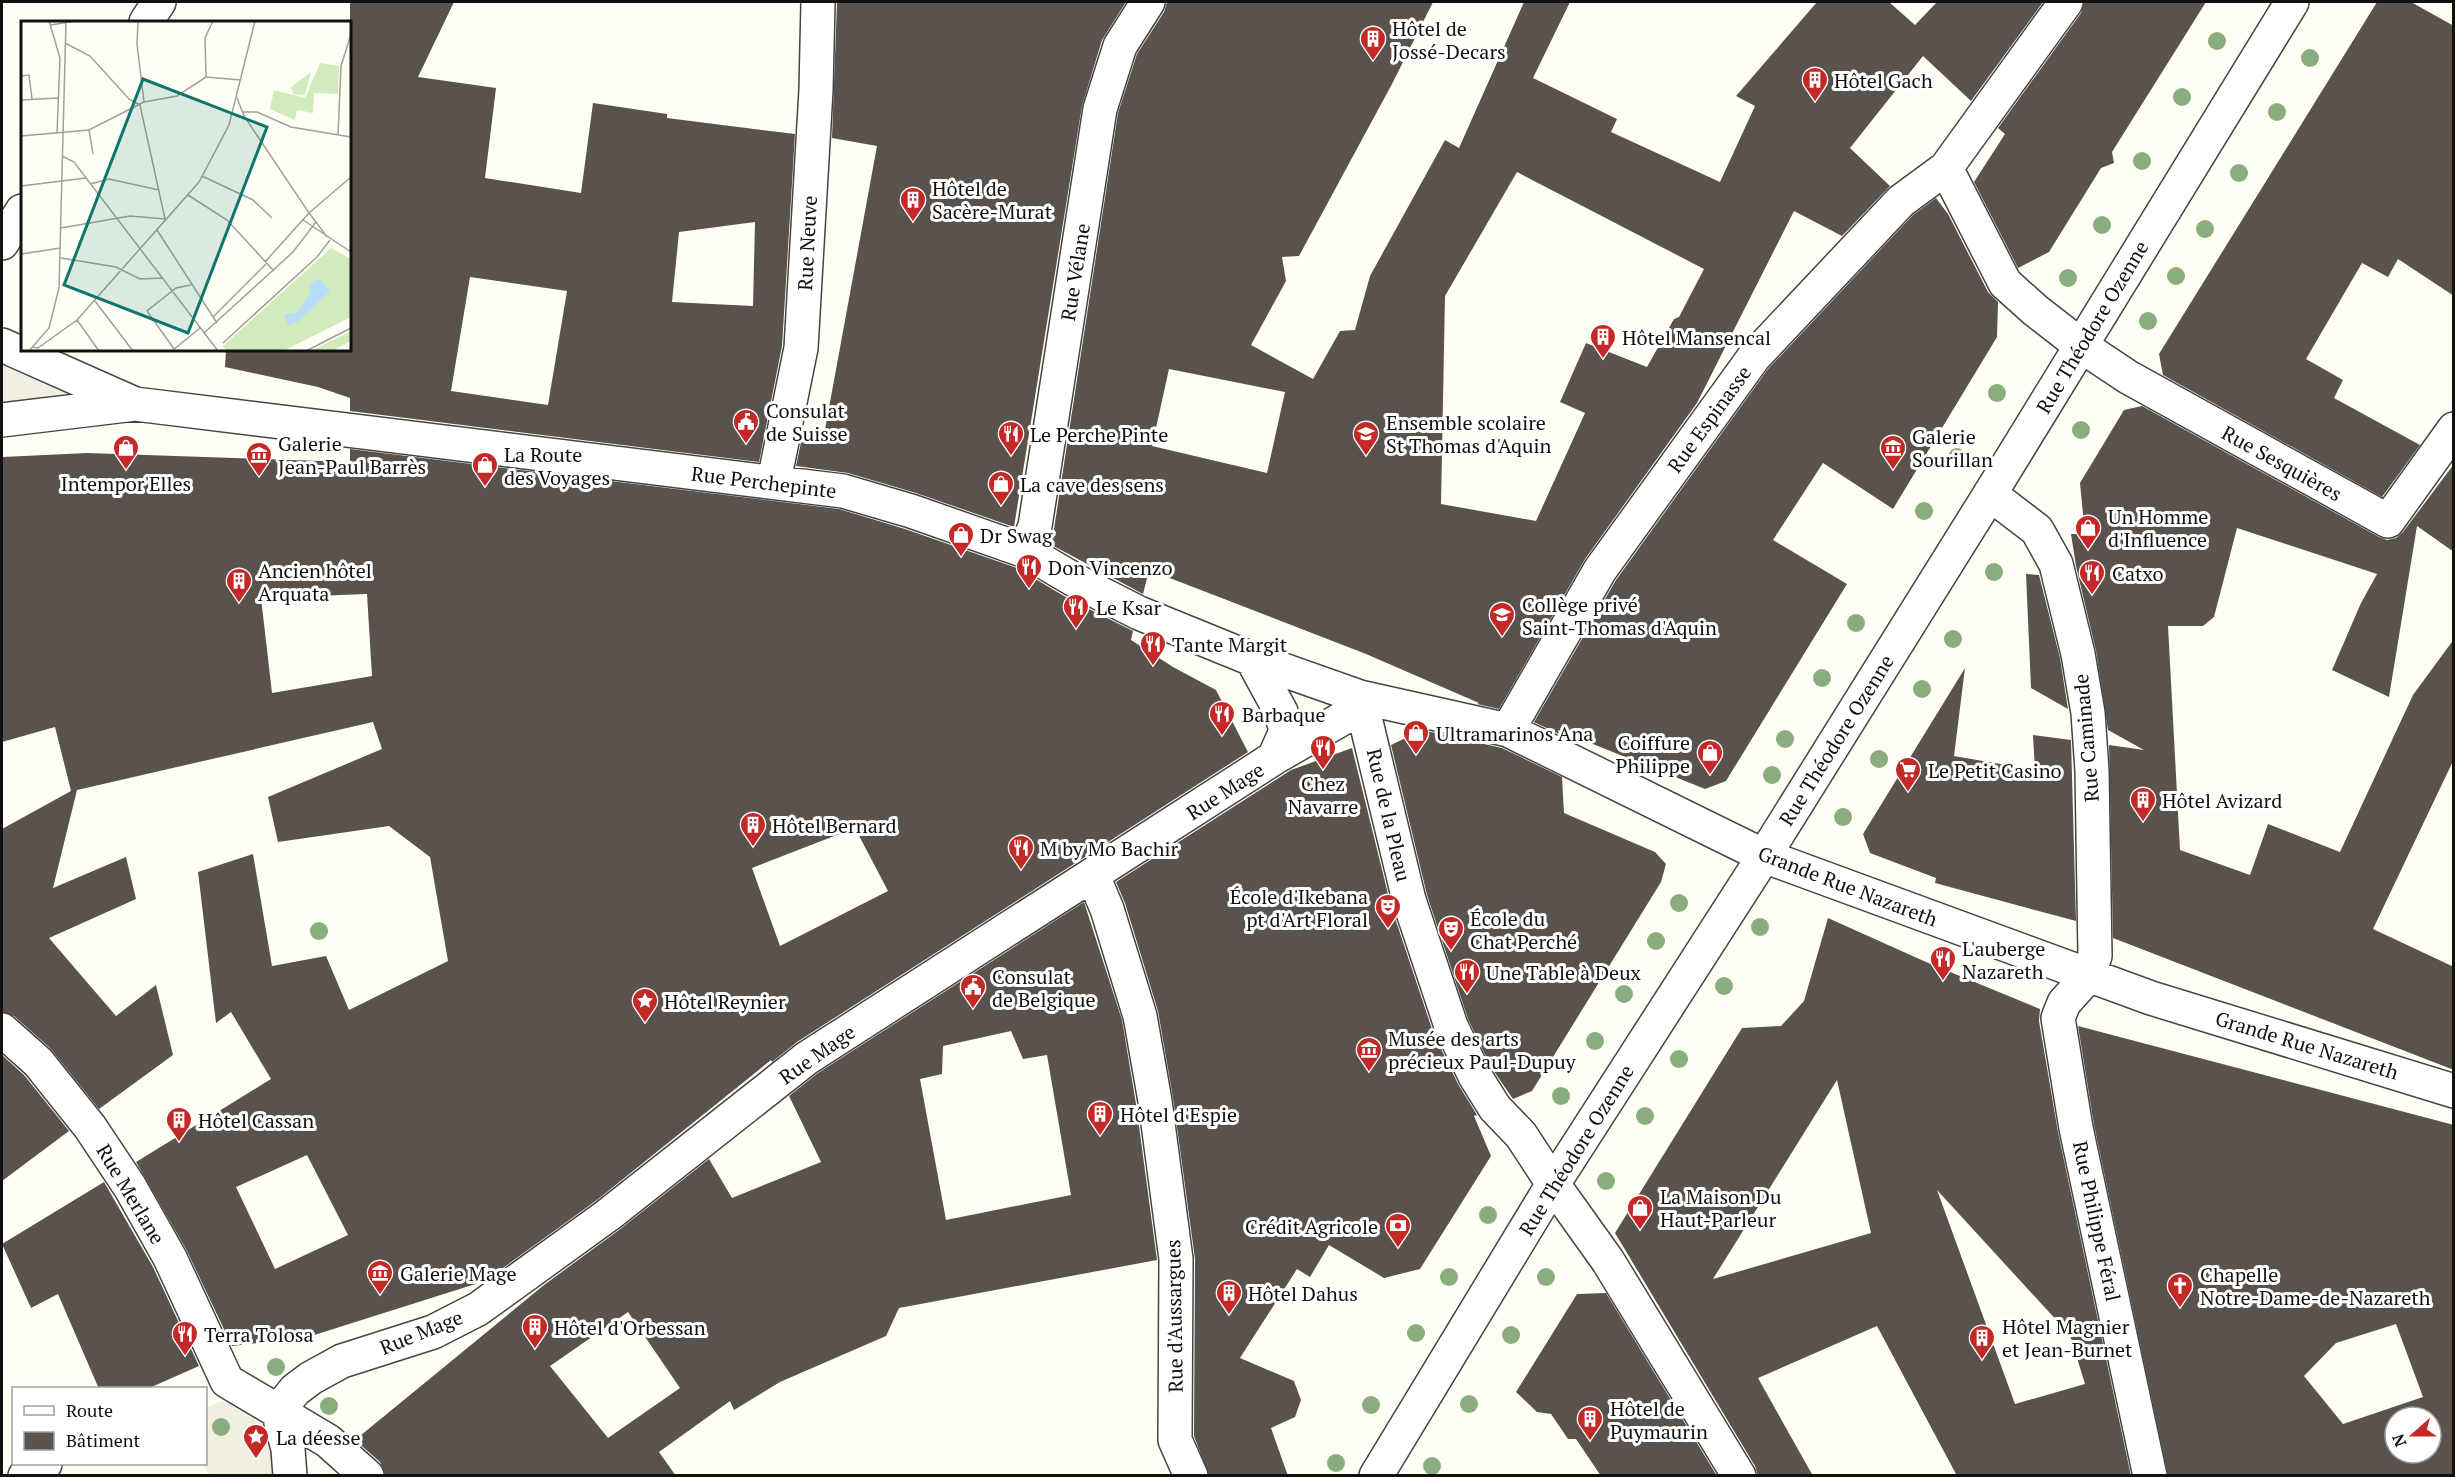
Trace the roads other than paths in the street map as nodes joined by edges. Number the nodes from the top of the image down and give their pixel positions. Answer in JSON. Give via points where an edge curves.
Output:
{"nodes":[{"id":1,"x":159,"y":2,"type":"edge"},
{"id":2,"x":818,"y":2,"type":"edge"},
{"id":3,"x":1148,"y":2,"type":"edge"},
{"id":4,"x":2066,"y":2,"type":"edge"},
{"id":5,"x":2292,"y":2,"type":"edge"},
{"id":6,"x":147,"y":21,"type":"edge"},
{"id":7,"x":1946,"y":168,"type":"junction"},
{"id":8,"x":21,"y":213,"type":"edge"},
{"id":9,"x":2,"y":243,"type":"edge"},
{"id":10,"x":2,"y":345,"type":"edge"},
{"id":11,"x":2080,"y":345,"type":"junction"},
{"id":12,"x":135,"y":404,"type":"junction"},
{"id":13,"x":2,"y":420,"type":"edge"},
{"id":14,"x":2454,"y":429,"type":"edge"},
{"id":15,"x":774,"y":482,"type":"junction"},
{"id":16,"x":1990,"y":494,"type":"junction"},
{"id":17,"x":1025,"y":551,"type":"junction"},
{"id":18,"x":1252,"y":659,"type":"junction"},
{"id":19,"x":1360,"y":697,"type":"junction"},
{"id":20,"x":1508,"y":730,"type":"junction"},
{"id":21,"x":1274,"y":758,"type":"junction"},
{"id":22,"x":1764,"y":856,"type":"junction"},
{"id":23,"x":1092,"y":876,"type":"junction"},
{"id":24,"x":2088,"y":976,"type":"junction"},
{"id":25,"x":2,"y":1030,"type":"edge"},
{"id":26,"x":2454,"y":1090,"type":"edge"},
{"id":27,"x":1553,"y":1184,"type":"junction"},
{"id":28,"x":216,"y":1385,"type":"edge"},
{"id":29,"x":278,"y":1411,"type":"junction"},
{"id":30,"x":43,"y":1465,"type":"edge"},
{"id":31,"x":25,"y":1476,"type":"edge"},
{"id":32,"x":290,"y":1476,"type":"edge"},
{"id":33,"x":367,"y":1476,"type":"edge"},
{"id":34,"x":1191,"y":1476,"type":"edge"},
{"id":35,"x":1376,"y":1476,"type":"edge"},
{"id":36,"x":1739,"y":1476,"type":"edge"},
{"id":37,"x":2150,"y":1476,"type":"edge"}],
"edges":[{"from":1,"to":6,"type":"street"},
{"from":2,"to":15,"type":"street","name":"Rue Neuve","via":[[801,348]]},
{"from":3,"to":17,"type":"street","name":"Rue Vélane","via":[[1120,46],[1100,109],[1035,525]]},
{"from":4,"to":7,"type":"street","name":"Rue Espinasse"},
{"from":5,"to":11,"type":"street","name":"Rue Théodore Ozenne"},
{"from":7,"to":11,"type":"street","via":[[2005,284]]},
{"from":7,"to":20,"type":"street","name":"Rue Espinasse","via":[[1901,201],[1754,357],[1600,570]]},
{"from":8,"to":9,"type":"street"},
{"from":10,"to":12,"type":"street"},
{"from":11,"to":14,"type":"street","name":"Rue Sesquières","via":[[2138,382],[2388,521]]},
{"from":11,"to":16,"type":"street","name":"Rue Théodore Ozenne"},
{"from":12,"to":13,"type":"street"},
{"from":12,"to":15,"type":"street","name":"Rue Perchepinte"},
{"from":15,"to":17,"type":"street","name":"Rue Perchepinte","via":[[843,491]]},
{"from":16,"to":22,"type":"street","name":"Rue Théodore Ozenne"},
{"from":16,"to":24,"type":"street","name":"Rue Caminade","via":[[2037,530],[2056,564],[2078,654],[2092,771],[2095,956]]},
{"from":17,"to":18,"type":"street","name":"Rue Perchepinte","via":[[1139,613]]},
{"from":18,"to":19,"type":"street","name":"Grande Rue Nazareth"},
{"from":18,"to":21,"type":"street","via":[[1281,712],[1286,731]]},
{"from":19,"to":20,"type":"street","name":"Grande Rue Nazareth"},
{"from":19,"to":21,"type":"street","name":"Rue Mage","via":[[1345,717]]},
{"from":19,"to":27,"type":"street","name":"Rue de la Pleau","via":[[1408,900],[1451,1026],[1495,1108],[1521,1136]]},
{"from":20,"to":22,"type":"street","name":"Grande Rue Nazareth"},
{"from":21,"to":23,"type":"street","name":"Rue Mage"},
{"from":22,"to":24,"type":"street","name":"Grande Rue Nazareth"},
{"from":22,"to":27,"type":"street","name":"Rue Théodore Ozenne"},
{"from":23,"to":29,"type":"street","name":"Rue Mage","via":[[807,1058],[609,1215],[478,1309],[433,1332],[342,1361],[311,1378]]},
{"from":23,"to":34,"type":"street","name":"Rue d'Aussargues","via":[[1107,909],[1140,1016],[1155,1101],[1176,1259],[1176,1440]]},
{"from":24,"to":26,"type":"street","name":"Grande Rue Nazareth"},
{"from":24,"to":37,"type":"street","name":"Rue Philippe Féral","via":[[2064,1003],[2058,1018],[2076,1128]]},
{"from":25,"to":28,"type":"street","name":"Rue Merlane","via":[[38,1062],[90,1127],[130,1187],[170,1258]]},
{"from":27,"to":35,"type":"street","name":"Rue Théodore Ozenne"},
{"from":27,"to":36,"type":"street","name":"Rue de la Pleau","via":[[1608,1261]]},
{"from":28,"to":29,"type":"street"},
{"from":29,"to":32,"type":"street"},
{"from":29,"to":33,"type":"street","via":[[328,1441]]},
{"from":30,"to":31,"type":"street"}]}
